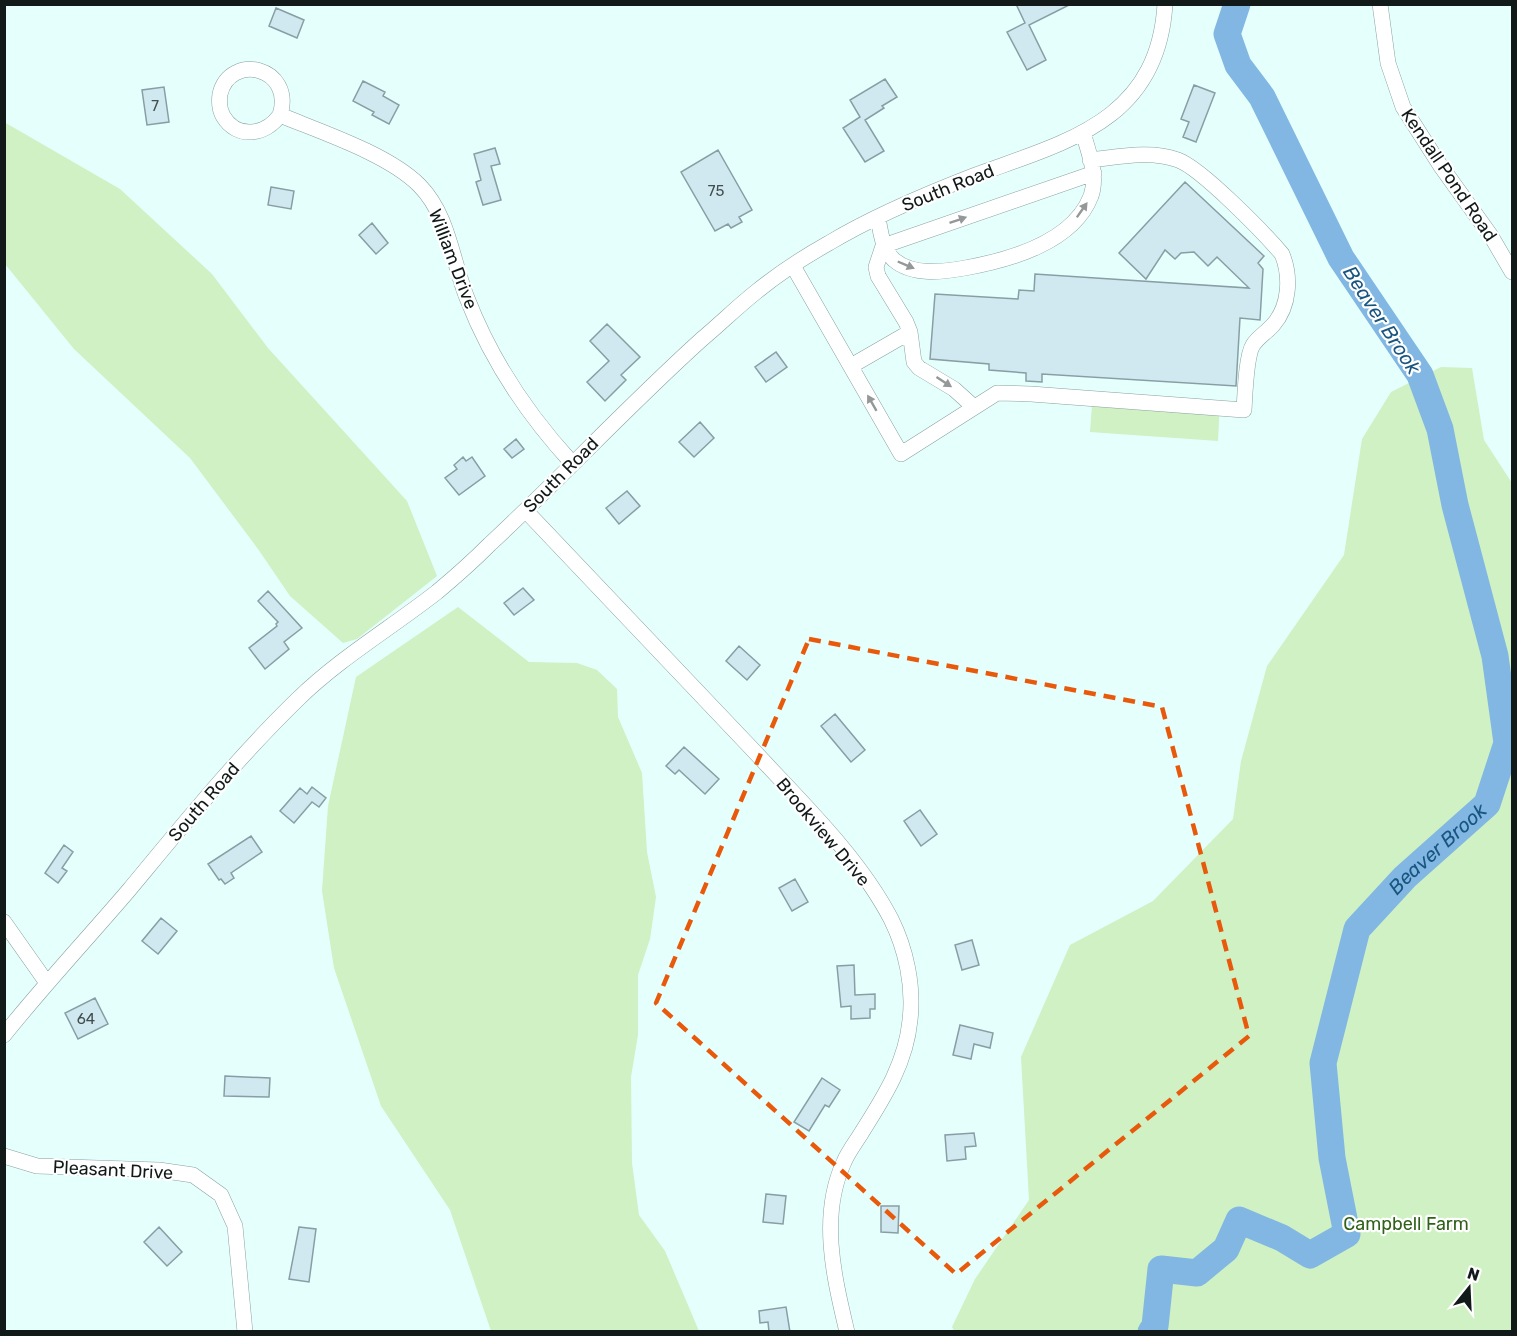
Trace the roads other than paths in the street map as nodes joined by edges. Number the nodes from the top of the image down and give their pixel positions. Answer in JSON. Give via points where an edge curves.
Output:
{"nodes":[{"id":1,"x":1165,"y":4,"type":"edge"},
{"id":2,"x":1380,"y":4,"type":"edge"},
{"id":3,"x":280,"y":115,"type":"junction"},
{"id":4,"x":1083,"y":133,"type":"junction"},
{"id":5,"x":1092,"y":166,"type":"junction"},
{"id":6,"x":878,"y":218,"type":"junction"},
{"id":7,"x":883,"y":246,"type":"junction"},
{"id":8,"x":794,"y":266,"type":"junction"},
{"id":9,"x":1512,"y":272,"type":"edge"},
{"id":10,"x":910,"y":332,"type":"junction"},
{"id":11,"x":851,"y":366,"type":"junction"},
{"id":12,"x":974,"y":407,"type":"junction"},
{"id":13,"x":572,"y":463,"type":"junction"},
{"id":14,"x":526,"y":511,"type":"junction"},
{"id":15,"x":4,"y":921,"type":"edge"},
{"id":16,"x":47,"y":983,"type":"junction"},
{"id":17,"x":4,"y":1035,"type":"edge"},
{"id":18,"x":4,"y":1156,"type":"edge"},
{"id":19,"x":245,"y":1332,"type":"edge"},
{"id":20,"x":847,"y":1332,"type":"edge"}],
"edges":[{"from":1,"to":4,"type":"street","name":"South Road","via":[[1159,44],[1140,85],[1109,117]]},
{"from":2,"to":9,"type":"street","name":"Kendall Pond Road","via":[[1388,63],[1403,107]]},
{"from":3,"to":3,"type":"street","via":[[283,95],[273,77],[264,71],[243,70],[226,81],[219,102],[226,121],[234,128],[255,133],[274,124]]},
{"from":3,"to":13,"type":"street","name":"William Drive","via":[[388,162],[420,186],[442,221],[465,295],[495,358],[521,402]]},
{"from":4,"to":5,"type":"street"},
{"from":4,"to":6,"type":"street","name":"South Road"},
{"from":7,"to":5,"type":"street","one_way":true},
{"from":7,"to":5,"type":"street","one_way":true,"via":[[905,266],[939,272],[1007,259],[1036,248],[1083,211],[1091,195]]},
{"from":5,"to":12,"type":"street","via":[[1129,155],[1178,160],[1210,183],[1282,254],[1286,265],[1286,300],[1273,326],[1253,345],[1244,410],[1020,393],[996,393]]},
{"from":6,"to":7,"type":"street"},
{"from":6,"to":8,"type":"street","name":"South Road"},
{"from":7,"to":10,"type":"street","via":[[876,267],[878,276]]},
{"from":8,"to":11,"type":"street"},
{"from":8,"to":13,"type":"street","name":"South Road","via":[[749,297]]},
{"from":10,"to":11,"type":"street"},
{"from":10,"to":12,"type":"street","one_way":true,"via":[[914,362],[919,368],[954,388]]},
{"from":12,"to":11,"type":"street","one_way":true,"via":[[901,454]]},
{"from":13,"to":14,"type":"street","name":"South Road"},
{"from":14,"to":16,"type":"street","name":"South Road","via":[[437,591],[301,696],[208,796]]},
{"from":14,"to":20,"type":"street","name":"Brookview Drive","via":[[829,833],[862,874],[897,934],[910,985],[911,1019],[904,1053],[891,1086],[844,1160],[831,1210],[834,1280]]},
{"from":15,"to":16,"type":"street"},
{"from":16,"to":17,"type":"street","name":"South Road"},
{"from":18,"to":19,"type":"street","name":"Pleasant Drive","via":[[36,1166],[159,1170],[193,1176],[220,1195],[235,1226]]}]}
